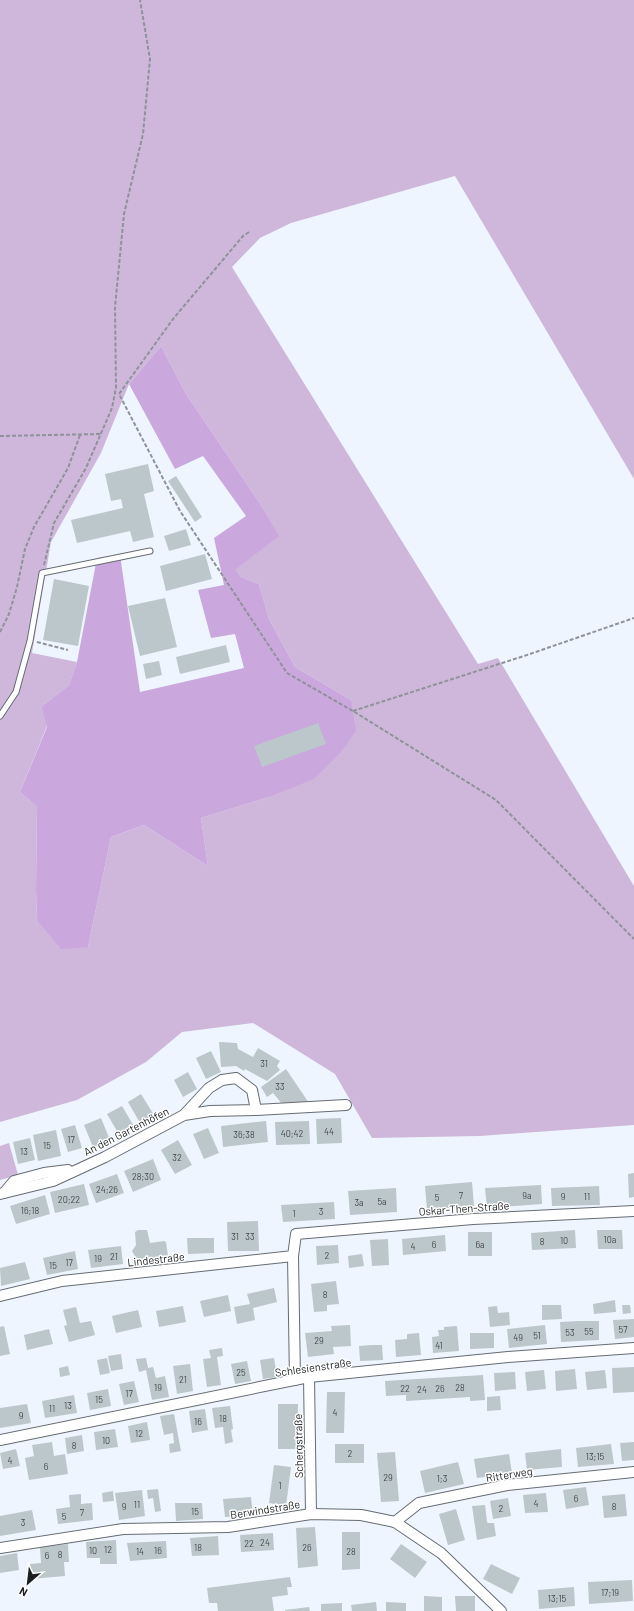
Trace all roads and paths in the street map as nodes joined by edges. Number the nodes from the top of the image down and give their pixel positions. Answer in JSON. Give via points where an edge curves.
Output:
{"nodes":[{"id":1,"x":140,"y":0,"type":"edge"},
{"id":2,"x":249,"y":232,"type":"dead end"},
{"id":3,"x":102,"y":434,"type":"junction"},
{"id":4,"x":80,"y":435,"type":"junction"},
{"id":5,"x":0,"y":436,"type":"edge"},
{"id":6,"x":150,"y":551,"type":"dead end"},
{"id":7,"x":42,"y":573,"type":"junction"},
{"id":8,"x":634,"y":618,"type":"edge"},
{"id":9,"x":0,"y":632,"type":"edge"},
{"id":10,"x":30,"y":641,"type":"junction"},
{"id":11,"x":68,"y":650,"type":"dead end"},
{"id":12,"x":353,"y":711,"type":"junction"},
{"id":13,"x":0,"y":716,"type":"edge"},
{"id":14,"x":634,"y":940,"type":"edge"},
{"id":15,"x":346,"y":1105,"type":"dead end"},
{"id":16,"x":256,"y":1110,"type":"junction"},
{"id":17,"x":184,"y":1115,"type":"junction"},
{"id":18,"x":2,"y":1193,"type":"edge"},
{"id":19,"x":634,"y":1211,"type":"edge"},
{"id":20,"x":293,"y":1256,"type":"junction"},
{"id":21,"x":0,"y":1296,"type":"edge"},
{"id":22,"x":634,"y":1348,"type":"edge"},
{"id":23,"x":309,"y":1378,"type":"junction"},
{"id":24,"x":294,"y":1380,"type":"junction"},
{"id":25,"x":0,"y":1440,"type":"edge"},
{"id":26,"x":634,"y":1472,"type":"edge"},
{"id":27,"x":311,"y":1514,"type":"junction"},
{"id":28,"x":395,"y":1522,"type":"junction"},
{"id":29,"x":0,"y":1548,"type":"edge"},
{"id":30,"x":501,"y":1611,"type":"edge"}],
"edges":[{"from":1,"to":3,"type":"path","via":[[150,59],[143,134],[124,214],[115,307],[116,388]]},
{"from":2,"to":12,"type":"path","via":[[173,319],[119,394],[180,511],[287,673]]},
{"from":3,"to":4,"type":"path"},
{"from":3,"to":7,"type":"path","via":[[86,468],[54,523]]},
{"from":4,"to":5,"type":"path"},
{"from":4,"to":9,"type":"path","via":[[68,468],[34,527],[25,549],[9,614]]},
{"from":6,"to":7,"type":"lane"},
{"from":7,"to":10,"type":"lane"},
{"from":8,"to":12,"type":"path"},
{"from":10,"to":11,"type":"path"},
{"from":10,"to":13,"type":"lane","via":[[16,692]]},
{"from":12,"to":14,"type":"path","via":[[496,800]]},
{"from":15,"to":16,"type":"street","name":"An den Gartenhöfen"},
{"from":16,"to":17,"type":"street","name":"An den Gartenhöfen","via":[[210,1111]]},
{"from":16,"to":17,"type":"street","name":"An den Gartenhöfen","via":[[252,1090],[236,1078],[222,1080],[209,1088]]},
{"from":17,"to":18,"type":"street","name":"An den Gartenhöfen","via":[[53,1181]]},
{"from":19,"to":20,"type":"street","name":"Oskar-Then-Straße","via":[[473,1219],[296,1234]]},
{"from":20,"to":21,"type":"street","name":"Lindestraße","via":[[62,1281]]},
{"from":20,"to":24,"type":"street"},
{"from":22,"to":23,"type":"street","name":"Schlesienstraße","via":[[508,1357]]},
{"from":23,"to":24,"type":"street","name":"Schlesienstraße"},
{"from":23,"to":27,"type":"street","name":"Schergstraße"},
{"from":24,"to":25,"type":"street","name":"Schlesienstraße"},
{"from":26,"to":28,"type":"street","name":"Ritterweg","via":[[507,1485],[419,1503]]},
{"from":27,"to":28,"type":"street","name":"Berwindstraße","via":[[360,1515]]},
{"from":27,"to":29,"type":"street","name":"Berwindstraße","via":[[228,1527],[123,1529]]},
{"from":28,"to":30,"type":"street","name":"Berwindstraße","via":[[441,1553]]}]}
